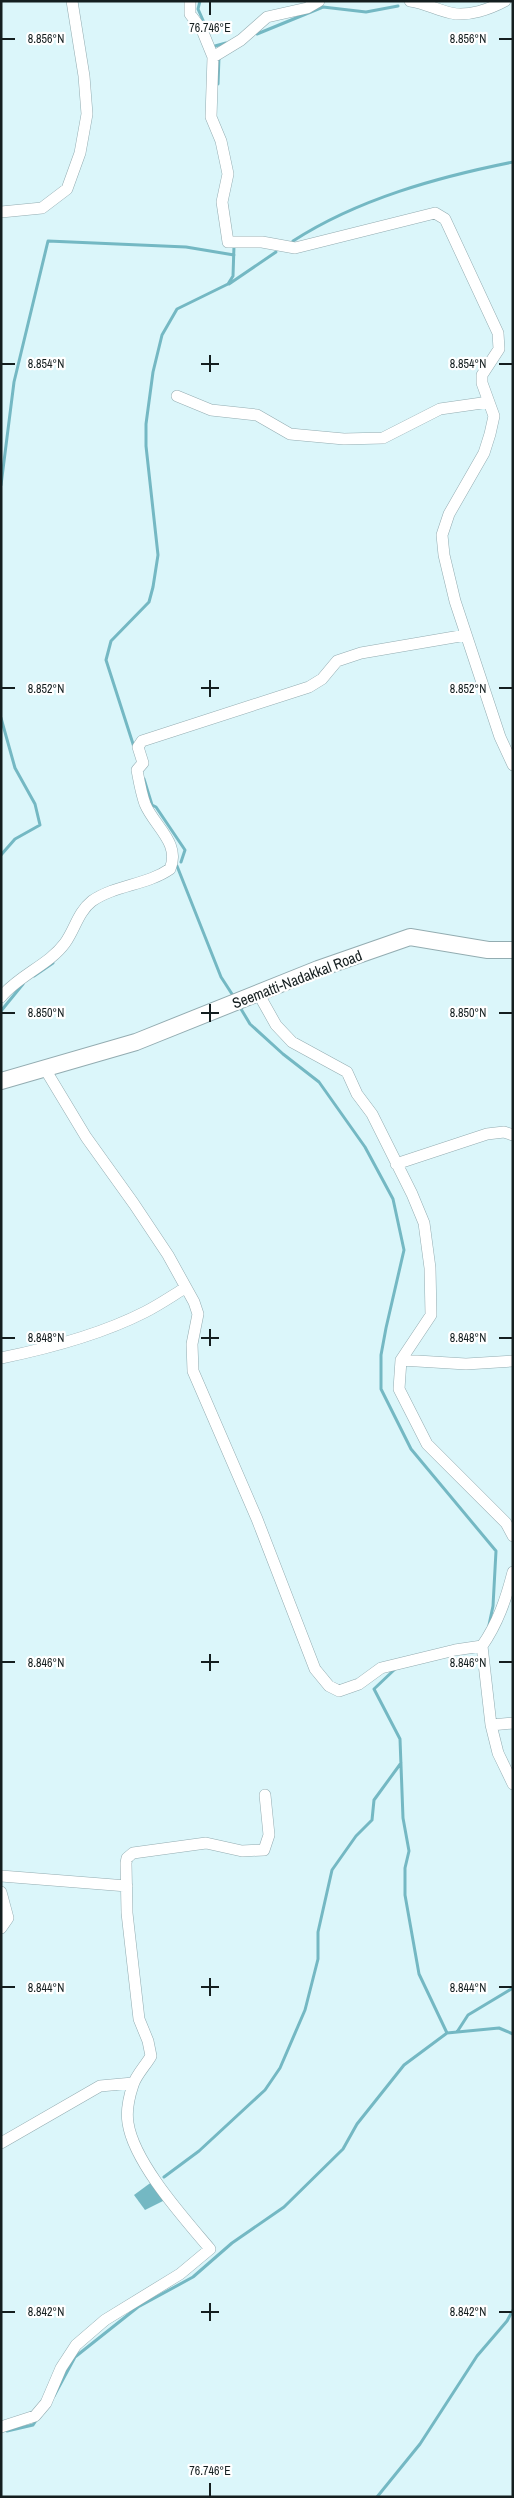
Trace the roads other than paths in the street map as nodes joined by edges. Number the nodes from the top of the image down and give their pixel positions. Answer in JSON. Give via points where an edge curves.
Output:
{"nodes":[{"id":1,"x":72,"y":1,"type":"edge"},
{"id":2,"x":190,"y":1,"type":"edge"},
{"id":3,"x":319,"y":1,"type":"edge"},
{"id":4,"x":410,"y":1,"type":"edge"},
{"id":5,"x":504,"y":1,"type":"edge"},
{"id":6,"x":213,"y":57,"type":"junction"},
{"id":7,"x":1,"y":212,"type":"edge"},
{"id":8,"x":177,"y":396,"type":"dead end"},
{"id":9,"x":489,"y":402,"type":"junction"},
{"id":10,"x":466,"y":635,"type":"junction"},
{"id":11,"x":513,"y":765,"type":"edge"},
{"id":12,"x":513,"y":950,"type":"edge"},
{"id":13,"x":258,"y":993,"type":"junction"},
{"id":14,"x":1,"y":997,"type":"edge"},
{"id":15,"x":44,"y":1068,"type":"junction"},
{"id":16,"x":1,"y":1081,"type":"edge"},
{"id":17,"x":513,"y":1135,"type":"edge"},
{"id":18,"x":396,"y":1164,"type":"junction"},
{"id":19,"x":185,"y":1288,"type":"junction"},
{"id":20,"x":1,"y":1358,"type":"edge"},
{"id":21,"x":401,"y":1360,"type":"junction"},
{"id":22,"x":513,"y":1361,"type":"edge"},
{"id":23,"x":513,"y":1536,"type":"edge"},
{"id":24,"x":513,"y":1572,"type":"edge"},
{"id":25,"x":482,"y":1646,"type":"junction"},
{"id":26,"x":513,"y":1723,"type":"edge"},
{"id":27,"x":491,"y":1725,"type":"junction"},
{"id":28,"x":513,"y":1784,"type":"edge"},
{"id":29,"x":265,"y":1795,"type":"dead end"},
{"id":30,"x":1,"y":1876,"type":"edge"},
{"id":31,"x":127,"y":1886,"type":"junction"},
{"id":32,"x":1,"y":1892,"type":"edge"},
{"id":33,"x":1,"y":1928,"type":"edge"},
{"id":34,"x":133,"y":2083,"type":"junction"},
{"id":35,"x":1,"y":2143,"type":"edge"},
{"id":36,"x":1,"y":2427,"type":"edge"}],
"edges":[{"from":1,"to":7,"type":"street","via":[[87,114],[80,153],[67,190],[42,208]]},
{"from":2,"to":6,"type":"street","via":[[190,14],[202,30]]},
{"from":3,"to":6,"type":"street","via":[[307,8],[267,17]]},
{"from":4,"to":5,"type":"street","via":[[453,14],[488,10]]},
{"from":6,"to":9,"type":"street","via":[[212,117],[228,174],[222,202],[228,242],[262,242],[295,248],[435,212],[445,219],[498,332],[499,349],[482,375]]},
{"from":8,"to":9,"type":"street","via":[[211,410],[257,415],[290,434],[344,439],[384,438],[440,410]]},
{"from":9,"to":10,"type":"street","via":[[494,416],[484,453],[449,514],[442,535],[454,601]]},
{"from":10,"to":11,"type":"street","via":[[500,738]]},
{"from":10,"to":14,"type":"street","via":[[361,653],[337,661],[322,679],[309,687],[142,741],[138,747],[143,764],[137,770],[145,804],[168,839],[173,853],[170,869],[92,901],[55,954],[24,975]]},
{"from":12,"to":13,"type":"street","name":"Seematti-Nadakkal Road","via":[[488,950],[410,937]]},
{"from":13,"to":15,"type":"street","name":"Seematti-Nadakkal Road","via":[[136,1042]]},
{"from":13,"to":18,"type":"street","via":[[276,1025],[292,1042],[348,1072]]},
{"from":15,"to":16,"type":"street","name":"Seematti-Nadakkal Road"},
{"from":15,"to":19,"type":"street","via":[[86,1137],[168,1255]]},
{"from":17,"to":18,"type":"street","via":[[504,1132],[487,1134]]},
{"from":18,"to":21,"type":"street","via":[[424,1223],[431,1306],[431,1316]]},
{"from":19,"to":20,"type":"street","via":[[145,1312],[100,1330],[46,1348]]},
{"from":19,"to":25,"type":"street","via":[[198,1314],[192,1344],[193,1371],[257,1519],[316,1669],[329,1686],[339,1691],[359,1684],[381,1668]]},
{"from":21,"to":22,"type":"street","via":[[466,1364]]},
{"from":21,"to":23,"type":"street","via":[[399,1389],[427,1444],[506,1524]]},
{"from":24,"to":25,"type":"street","via":[[494,1630]]},
{"from":25,"to":27,"type":"street"},
{"from":26,"to":27,"type":"street"},
{"from":27,"to":28,"type":"street","via":[[498,1753]]},
{"from":29,"to":31,"type":"street","via":[[269,1835],[264,1850],[242,1850],[206,1843],[133,1853],[127,1858]]},
{"from":30,"to":31,"type":"street"},
{"from":31,"to":34,"type":"street","via":[[139,2019],[151,2056]]},
{"from":32,"to":33,"type":"street","via":[[8,1918]]},
{"from":34,"to":35,"type":"street","via":[[100,2086]]},
{"from":34,"to":36,"type":"street","via":[[128,2122],[131,2135],[145,2164],[210,2249],[180,2274],[105,2320],[76,2345],[61,2368],[46,2403],[35,2416]]}]}
